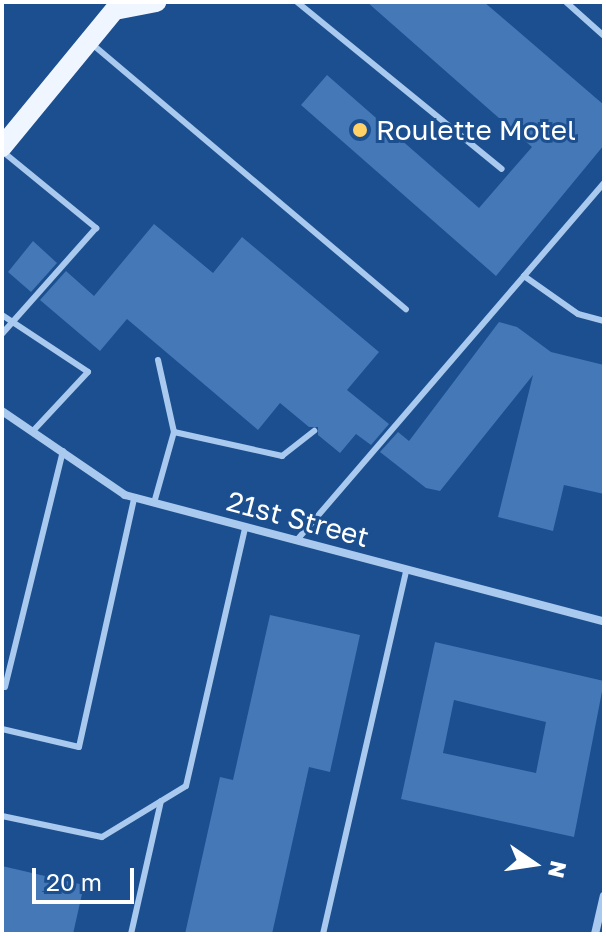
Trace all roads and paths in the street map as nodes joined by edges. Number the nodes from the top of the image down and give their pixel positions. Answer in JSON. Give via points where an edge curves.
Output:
{"nodes":[{"id":1,"x":156,"y":2,"type":"edge"},
{"id":2,"x":297,"y":2,"type":"edge"},
{"id":3,"x":566,"y":2,"type":"edge"},
{"id":4,"x":121,"y":6,"type":"edge"},
{"id":5,"x":604,"y":36,"type":"edge"},
{"id":6,"x":92,"y":44,"type":"junction"},
{"id":7,"x":2,"y":149,"type":"edge"},
{"id":8,"x":502,"y":169,"type":"dead end"},
{"id":9,"x":604,"y":183,"type":"edge"},
{"id":10,"x":524,"y":276,"type":"junction"},
{"id":11,"x":406,"y":309,"type":"dead end"},
{"id":12,"x":2,"y":315,"type":"edge"},
{"id":13,"x":13,"y":321,"type":"junction"},
{"id":14,"x":604,"y":321,"type":"edge"},
{"id":15,"x":2,"y":334,"type":"edge"},
{"id":16,"x":158,"y":360,"type":"dead end"},
{"id":17,"x":2,"y":411,"type":"edge"},
{"id":18,"x":33,"y":431,"type":"junction"},
{"id":19,"x":314,"y":431,"type":"dead end"},
{"id":20,"x":174,"y":432,"type":"junction"},
{"id":21,"x":63,"y":451,"type":"junction"},
{"id":22,"x":134,"y":498,"type":"junction"},
{"id":23,"x":154,"y":503,"type":"junction"},
{"id":24,"x":245,"y":528,"type":"junction"},
{"id":25,"x":297,"y":540,"type":"junction"},
{"id":26,"x":406,"y":571,"type":"junction"},
{"id":27,"x":604,"y":622,"type":"edge"},
{"id":28,"x":5,"y":687,"type":"dead end"},
{"id":29,"x":2,"y":729,"type":"edge"},
{"id":30,"x":161,"y":801,"type":"junction"},
{"id":31,"x":2,"y":816,"type":"edge"},
{"id":32,"x":604,"y":896,"type":"edge"},
{"id":33,"x":131,"y":934,"type":"edge"},
{"id":34,"x":323,"y":934,"type":"edge"},
{"id":35,"x":595,"y":934,"type":"edge"}],
"edges":[{"from":1,"to":4,"type":"main road"},
{"from":2,"to":8,"type":"lane"},
{"from":3,"to":5,"type":"lane"},
{"from":4,"to":6,"type":"main road"},
{"from":6,"to":7,"type":"main road"},
{"from":6,"to":11,"type":"lane"},
{"from":7,"to":13,"type":"lane","via":[[96,228]]},
{"from":9,"to":10,"type":"lane"},
{"from":10,"to":14,"type":"lane","via":[[578,314]]},
{"from":10,"to":25,"type":"lane"},
{"from":12,"to":13,"type":"lane"},
{"from":13,"to":15,"type":"lane"},
{"from":13,"to":18,"type":"lane","via":[[88,372]]},
{"from":16,"to":20,"type":"lane"},
{"from":17,"to":18,"type":"street","name":"21st Street"},
{"from":18,"to":21,"type":"street","name":"21st Street"},
{"from":19,"to":20,"type":"lane","via":[[282,456]]},
{"from":20,"to":23,"type":"lane"},
{"from":21,"to":22,"type":"street","name":"21st Street"},
{"from":21,"to":28,"type":"lane"},
{"from":22,"to":23,"type":"street","name":"21st Street"},
{"from":22,"to":29,"type":"lane","via":[[79,747]]},
{"from":23,"to":24,"type":"street","name":"21st Street"},
{"from":24,"to":25,"type":"street","name":"21st Street"},
{"from":24,"to":30,"type":"lane","via":[[186,786]]},
{"from":25,"to":26,"type":"street","name":"21st Street"},
{"from":26,"to":27,"type":"street","name":"21st Street"},
{"from":26,"to":34,"type":"lane"},
{"from":30,"to":31,"type":"lane","via":[[102,837]]},
{"from":30,"to":33,"type":"lane"},
{"from":32,"to":35,"type":"street"}]}
